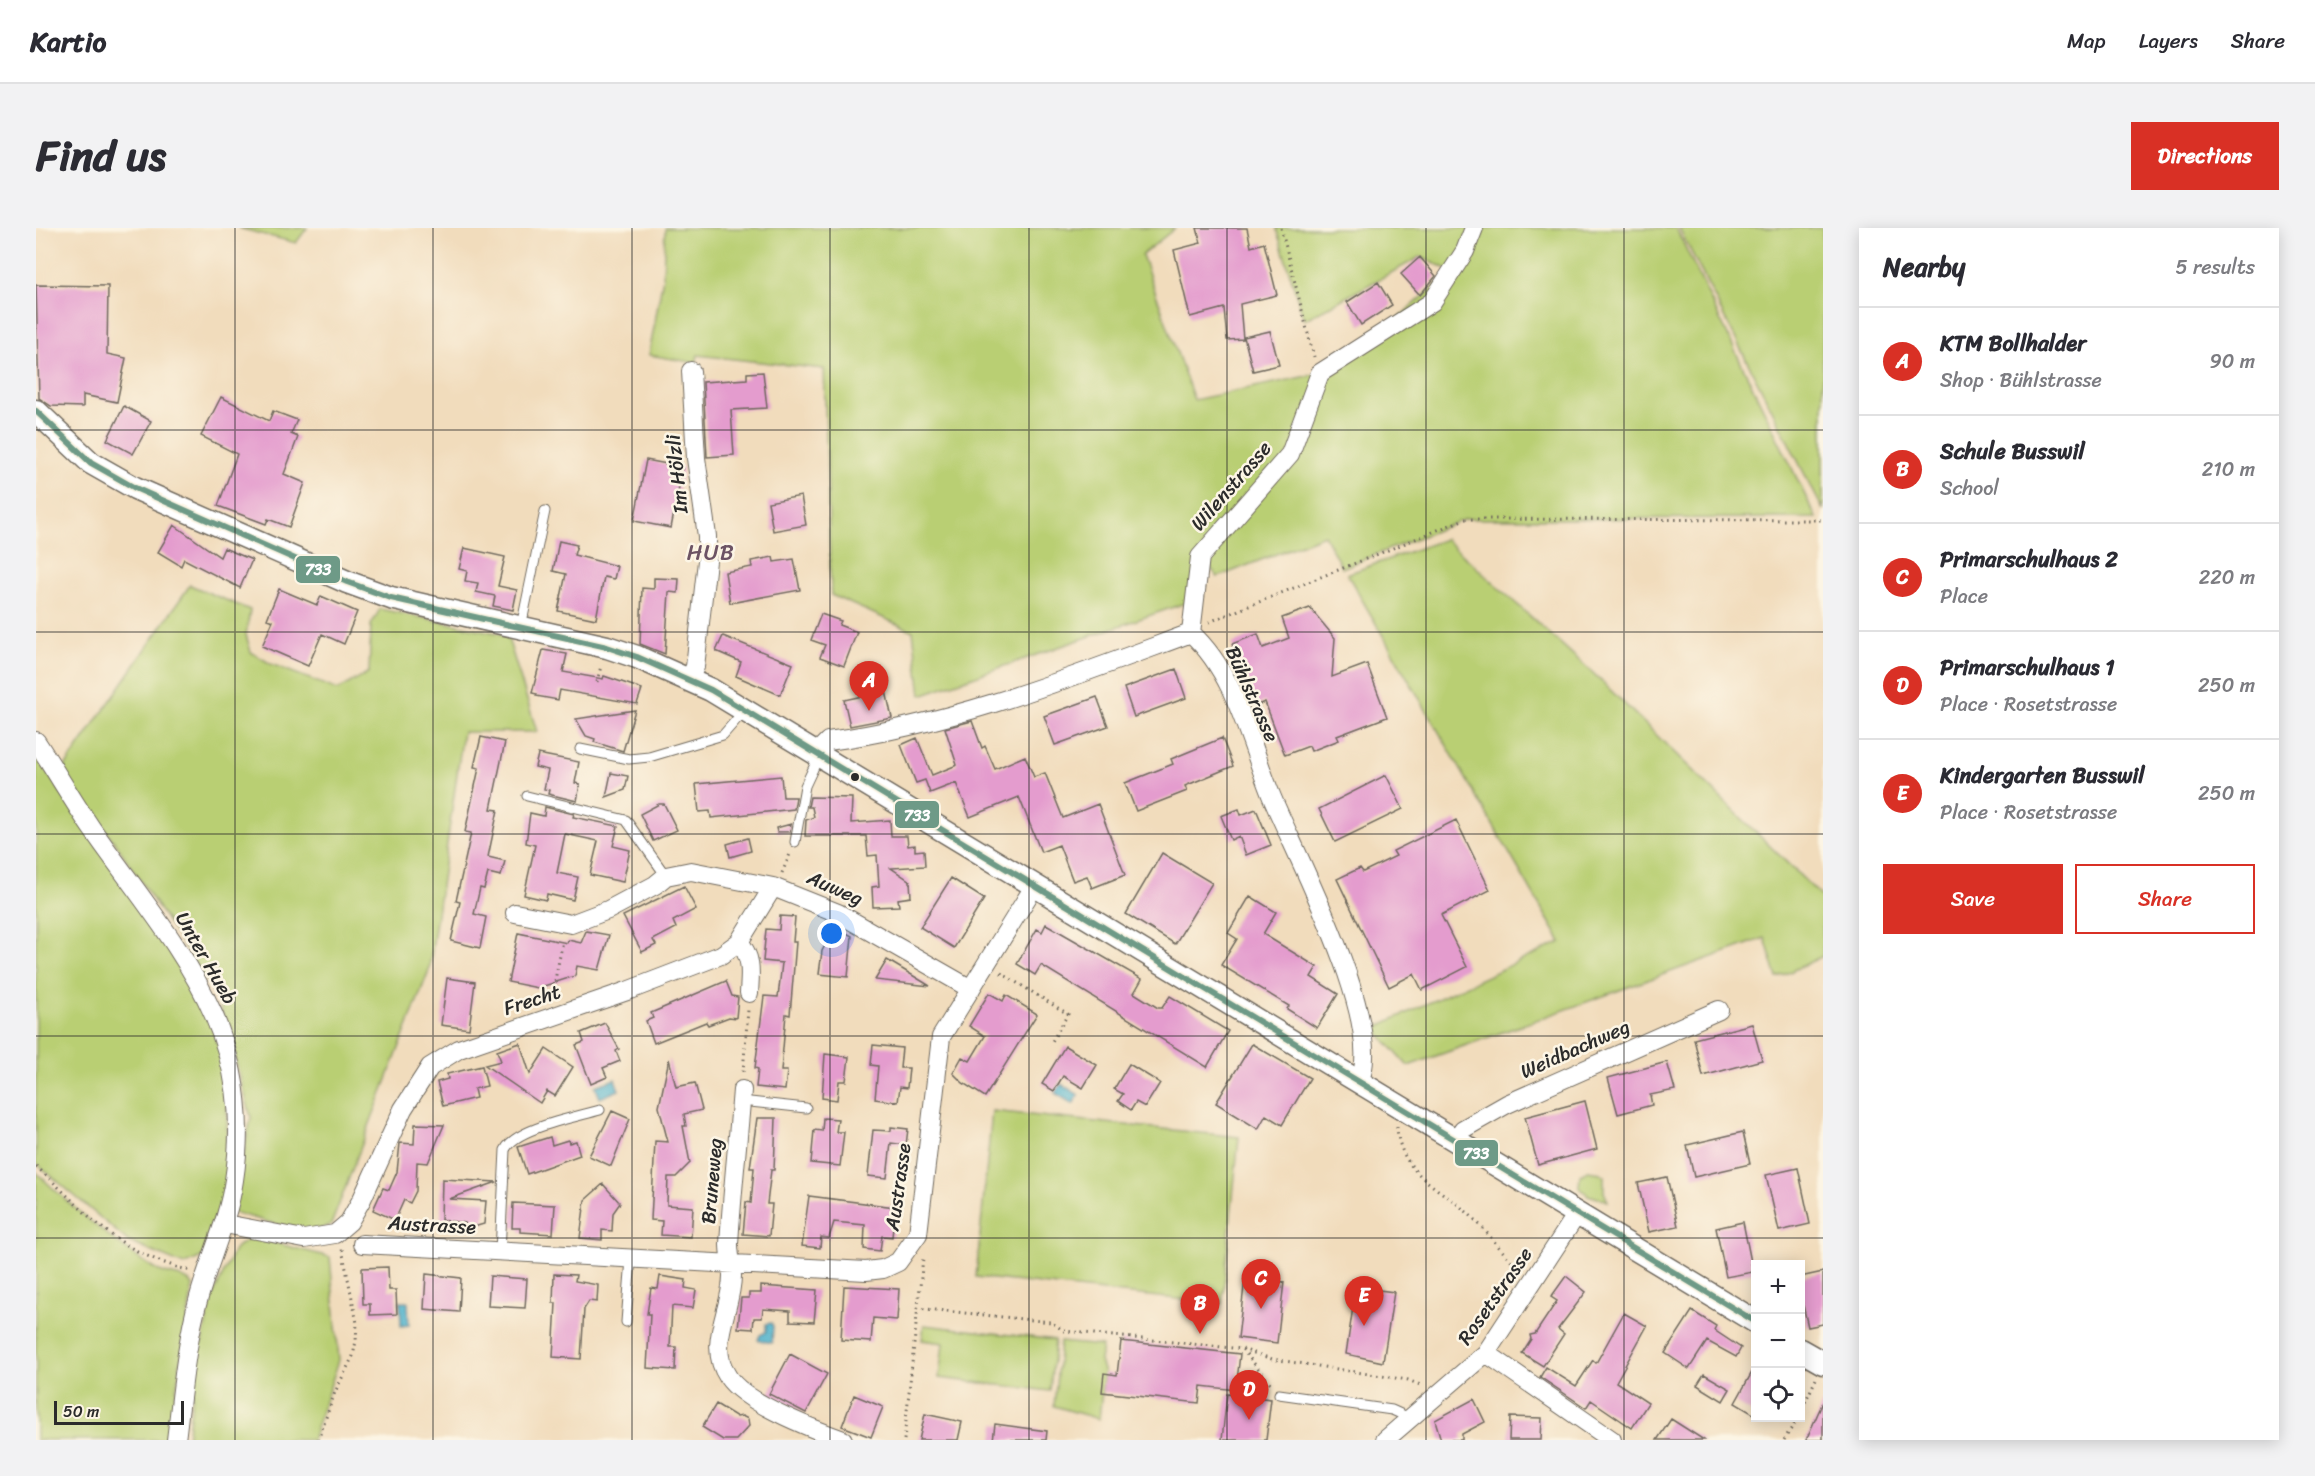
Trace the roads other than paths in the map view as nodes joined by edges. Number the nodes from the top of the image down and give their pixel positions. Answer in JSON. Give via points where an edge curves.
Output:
{"nodes":[{"id":1,"x":1474,"y":228,"type":"edge"},
{"id":2,"x":691,"y":371,"type":"dead end"},
{"id":3,"x":36,"y":411,"type":"edge"},
{"id":4,"x":545,"y":511,"type":"dead end"},
{"id":5,"x":521,"y":627,"type":"junction"},
{"id":6,"x":1191,"y":633,"type":"junction"},
{"id":7,"x":689,"y":679,"type":"junction"},
{"id":8,"x":745,"y":708,"type":"junction"},
{"id":9,"x":36,"y":741,"type":"edge"},
{"id":10,"x":580,"y":749,"type":"dead end"},
{"id":11,"x":819,"y":753,"type":"junction"},
{"id":12,"x":527,"y":796,"type":"dead end"},
{"id":13,"x":795,"y":842,"type":"road end"},
{"id":14,"x":666,"y":876,"type":"junction"},
{"id":15,"x":1035,"y":885,"type":"junction"},
{"id":16,"x":772,"y":887,"type":"junction"},
{"id":17,"x":515,"y":913,"type":"dead end"},
{"id":18,"x":740,"y":942,"type":"junction"},
{"id":19,"x":971,"y":989,"type":"junction"},
{"id":20,"x":749,"y":993,"type":"road end"},
{"id":21,"x":1719,"y":1010,"type":"dead end"},
{"id":22,"x":1359,"y":1082,"type":"junction"},
{"id":23,"x":741,"y":1096,"type":"joint"},
{"id":24,"x":806,"y":1108,"type":"dead end"},
{"id":25,"x":600,"y":1110,"type":"dead end"},
{"id":26,"x":1455,"y":1140,"type":"junction"},
{"id":27,"x":1577,"y":1214,"type":"junction"},
{"id":28,"x":225,"y":1224,"type":"junction"},
{"id":29,"x":362,"y":1244,"type":"dead end"},
{"id":30,"x":500,"y":1252,"type":"junction"},
{"id":31,"x":631,"y":1259,"type":"junction"},
{"id":32,"x":731,"y":1265,"type":"junction"},
{"id":33,"x":1751,"y":1320,"type":"edge"},
{"id":34,"x":626,"y":1322,"type":"dead end"},
{"id":35,"x":1486,"y":1353,"type":"junction"},
{"id":36,"x":1805,"y":1355,"type":"edge"},
{"id":37,"x":1821,"y":1369,"type":"edge"},
{"id":38,"x":1279,"y":1394,"type":"road end"},
{"id":39,"x":1408,"y":1420,"type":"junction"},
{"id":40,"x":176,"y":1440,"type":"edge"},
{"id":41,"x":843,"y":1440,"type":"edge"},
{"id":42,"x":1385,"y":1440,"type":"edge"},
{"id":43,"x":1612,"y":1440,"type":"edge"}],
"edges":[{"from":1,"to":6,"type":"street","name":"Wilenstrasse","via":[[1465,251],[1432,302],[1320,373],[1290,454],[1200,557]]},
{"from":2,"to":7,"type":"street","name":"Im Hölzli","via":[[707,561],[695,667]]},
{"from":3,"to":5,"type":"street","via":[[91,463],[135,489],[202,519],[391,598]]},
{"from":4,"to":5,"type":"lane"},
{"from":5,"to":7,"type":"street","via":[[606,647]]},
{"from":6,"to":11,"type":"street","via":[[992,705],[944,719],[828,741]]},
{"from":6,"to":22,"type":"street","name":"Bühlstrasse","via":[[1217,662],[1234,698],[1339,951],[1366,1053],[1366,1066]]},
{"from":7,"to":8,"type":"street"},
{"from":8,"to":10,"type":"lane","via":[[723,735],[649,757],[629,759]]},
{"from":8,"to":11,"type":"street"},
{"from":9,"to":28,"type":"street","name":"Unter Hueb","via":[[92,828],[171,937],[206,994],[220,1029],[236,1102],[235,1179]]},
{"from":11,"to":13,"type":"lane","via":[[805,786]]},
{"from":11,"to":15,"type":"street"},
{"from":12,"to":14,"type":"lane","via":[[626,820]]},
{"from":14,"to":16,"type":"street","name":"Auweg","via":[[691,871]]},
{"from":14,"to":17,"type":"street","name":"Auweg","via":[[608,910],[566,924]]},
{"from":15,"to":19,"type":"street","name":"Austrasse"},
{"from":15,"to":22,"type":"street"},
{"from":16,"to":18,"type":"street","name":"Frecht"},
{"from":16,"to":19,"type":"street","name":"Auweg","via":[[848,917]]},
{"from":18,"to":20,"type":"street","via":[[750,963]]},
{"from":18,"to":28,"type":"street","name":"Frecht","via":[[702,964],[459,1049],[430,1067],[402,1109],[349,1222],[335,1234],[304,1239]]},
{"from":19,"to":32,"type":"street","name":"Austrasse","via":[[946,1028],[938,1049],[918,1234],[898,1262],[866,1271]]},
{"from":21,"to":26,"type":"street","name":"Weidbachweg","via":[[1507,1104],[1463,1129]]},
{"from":22,"to":26,"type":"street"},
{"from":23,"to":24,"type":"lane"},
{"from":23,"to":32,"type":"street","name":"Bruneweg","via":[[729,1246]]},
{"from":25,"to":30,"type":"lane","name":"Austrasse","via":[[522,1134],[508,1143]]},
{"from":26,"to":27,"type":"street"},
{"from":27,"to":33,"type":"street"},
{"from":27,"to":35,"type":"street","name":"Rosetstrasse"},
{"from":28,"to":40,"type":"street","name":"Unter Hueb","via":[[197,1304]]},
{"from":29,"to":30,"type":"street","name":"Austrasse"},
{"from":30,"to":31,"type":"street","name":"Austrasse"},
{"from":31,"to":32,"type":"street","name":"Austrasse"},
{"from":31,"to":34,"type":"lane"},
{"from":32,"to":41,"type":"street","name":"Bruneweg","via":[[718,1349],[728,1378],[747,1395],[799,1423]]},
{"from":35,"to":39,"type":"street","name":"Rosetstrasse"},
{"from":35,"to":43,"type":"street"},
{"from":36,"to":37,"type":"street"},
{"from":38,"to":39,"type":"lane","via":[[1392,1410]]},
{"from":39,"to":42,"type":"street","name":"Rosetstrasse"}]}
